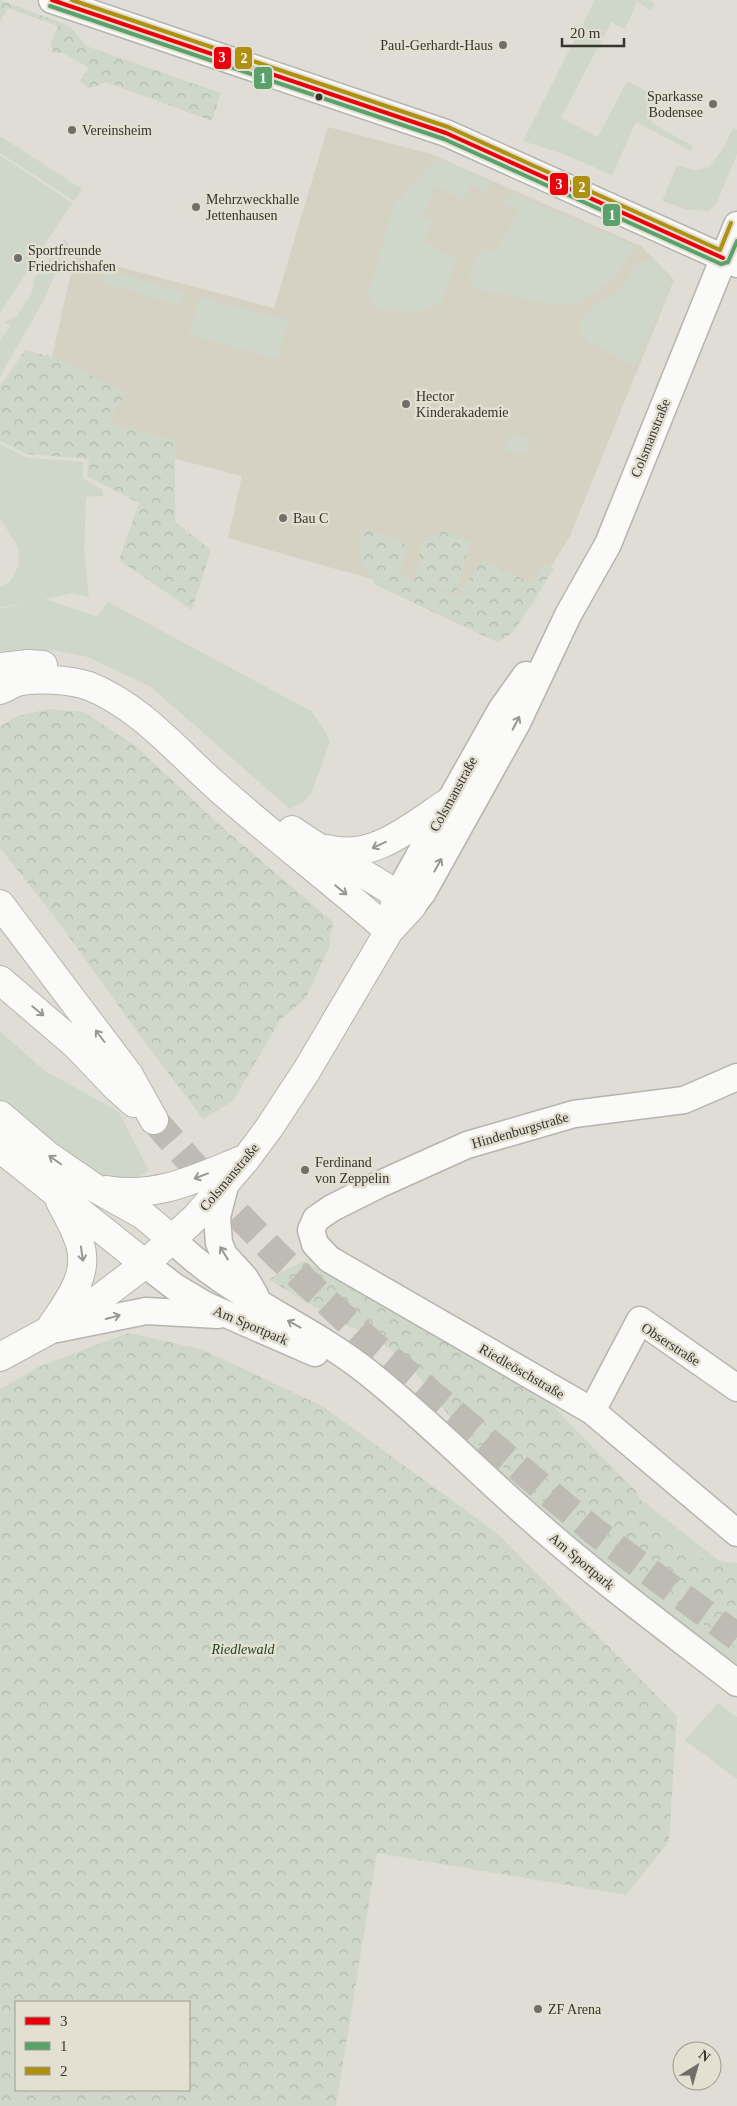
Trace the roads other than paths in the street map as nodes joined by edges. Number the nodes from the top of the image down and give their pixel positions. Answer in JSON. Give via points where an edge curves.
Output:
{"nodes":[{"id":1,"x":52,"y":0,"type":"edge"},
{"id":2,"x":737,"y":225,"type":"edge"},
{"id":3,"x":730,"y":261,"type":"edge"},
{"id":4,"x":568,"y":615,"type":"junction"},
{"id":5,"x":0,"y":667,"type":"edge"},
{"id":6,"x":0,"y":690,"type":"edge"},
{"id":7,"x":450,"y":801,"type":"junction"},
{"id":8,"x":311,"y":844,"type":"junction"},
{"id":9,"x":405,"y":901,"type":"junction"},
{"id":10,"x":0,"y":904,"type":"edge"},
{"id":11,"x":389,"y":931,"type":"junction"},
{"id":12,"x":0,"y":980,"type":"edge"},
{"id":13,"x":737,"y":1077,"type":"edge"},
{"id":14,"x":0,"y":1115,"type":"edge"},
{"id":15,"x":0,"y":1148,"type":"edge"},
{"id":16,"x":246,"y":1159,"type":"junction"},
{"id":17,"x":226,"y":1182,"type":"junction"},
{"id":18,"x":95,"y":1188,"type":"junction"},
{"id":19,"x":56,"y":1193,"type":"junction"},
{"id":20,"x":316,"y":1219,"type":"joint"},
{"id":21,"x":173,"y":1240,"type":"junction"},
{"id":22,"x":145,"y":1264,"type":"junction"},
{"id":23,"x":262,"y":1306,"type":"junction"},
{"id":24,"x":230,"y":1316,"type":"junction"},
{"id":25,"x":48,"y":1331,"type":"junction"},
{"id":26,"x":0,"y":1357,"type":"edge"},
{"id":27,"x":737,"y":1388,"type":"edge"},
{"id":28,"x":592,"y":1411,"type":"junction"},
{"id":29,"x":434,"y":1431,"type":"junction"},
{"id":30,"x":737,"y":1533,"type":"edge"},
{"id":31,"x":737,"y":1683,"type":"edge"}],
"edges":[{"from":1,"to":3,"type":"street","via":[[446,133]]},
{"from":2,"to":3,"type":"street","name":"Colsmanstraße"},
{"from":3,"to":4,"type":"street","name":"Colsmanstraße","via":[[608,544]]},
{"from":4,"to":7,"type":"street","name":"Colsmanstraße","via":[[501,710]]},
{"from":9,"to":4,"type":"street","name":"Colsmanstraße","one_way":true,"via":[[423,892],[516,723]]},
{"from":5,"to":8,"type":"main road","via":[[28,664],[72,668],[99,675],[128,690],[259,804]]},
{"from":6,"to":11,"type":"main road","one_way":true,"via":[[18,682],[60,681],[87,686],[106,694],[157,730],[213,783]]},
{"from":7,"to":8,"type":"main road","one_way":true,"via":[[400,834],[367,850],[338,852]]},
{"from":7,"to":9,"type":"street","name":"Colsmanstraße"},
{"from":8,"to":9,"type":"main road","via":[[376,880]]},
{"from":9,"to":11,"type":"main road","name":"Colsmanstraße"},
{"from":12,"to":10,"type":"main road","one_way":true,"via":[[76,1045],[117,1088],[154,1120],[129,1075]]},
{"from":11,"to":16,"type":"main road","name":"Colsmanstraße","via":[[307,1070]]},
{"from":13,"to":20,"type":"street","name":"Hindenburgstraße","via":[[684,1100],[574,1114],[467,1145],[378,1185]]},
{"from":18,"to":14,"type":"main road","one_way":true},
{"from":15,"to":19,"type":"main road"},
{"from":16,"to":17,"type":"main road","name":"Colsmanstraße"},
{"from":16,"to":18,"type":"main road","one_way":true,"via":[[161,1190],[137,1193]]},
{"from":17,"to":21,"type":"main road","name":"Colsmanstraße"},
{"from":23,"to":17,"type":"street","one_way":true,"via":[[245,1278],[224,1255],[219,1243],[218,1217]]},
{"from":18,"to":21,"type":"main road","via":[[143,1215]]},
{"from":19,"to":22,"type":"main road"},
{"from":19,"to":25,"type":"main road","one_way":true,"via":[[80,1243],[83,1267],[75,1287]]},
{"from":20,"to":28,"type":"street","name":"Riedleöschstraße","via":[[311,1230],[314,1244],[329,1259]]},
{"from":21,"to":22,"type":"main road","name":"Colsmanstraße"},
{"from":21,"to":23,"type":"street","name":"Am Sportpark","via":[[204,1268]]},
{"from":22,"to":24,"type":"street","name":"Am Sportpark","via":[[175,1287]]},
{"from":22,"to":25,"type":"main road","name":"Colsmanstraße","via":[[79,1314]]},
{"from":29,"to":23,"type":"street","name":"Am Sportpark","one_way":true,"via":[[350,1359],[320,1338]]},
{"from":25,"to":24,"type":"street","one_way":true,"via":[[146,1311]]},
{"from":24,"to":29,"type":"street","name":"Am Sportpark","via":[[322,1356],[368,1383]]},
{"from":25,"to":26,"type":"main road","name":"Colsmanstraße"},
{"from":27,"to":28,"type":"street","name":"Obserstraße","via":[[640,1320]]},
{"from":28,"to":30,"type":"street","name":"Riedleöschstraße"},
{"from":29,"to":31,"type":"street","name":"Am Sportpark","via":[[622,1595]]}]}
